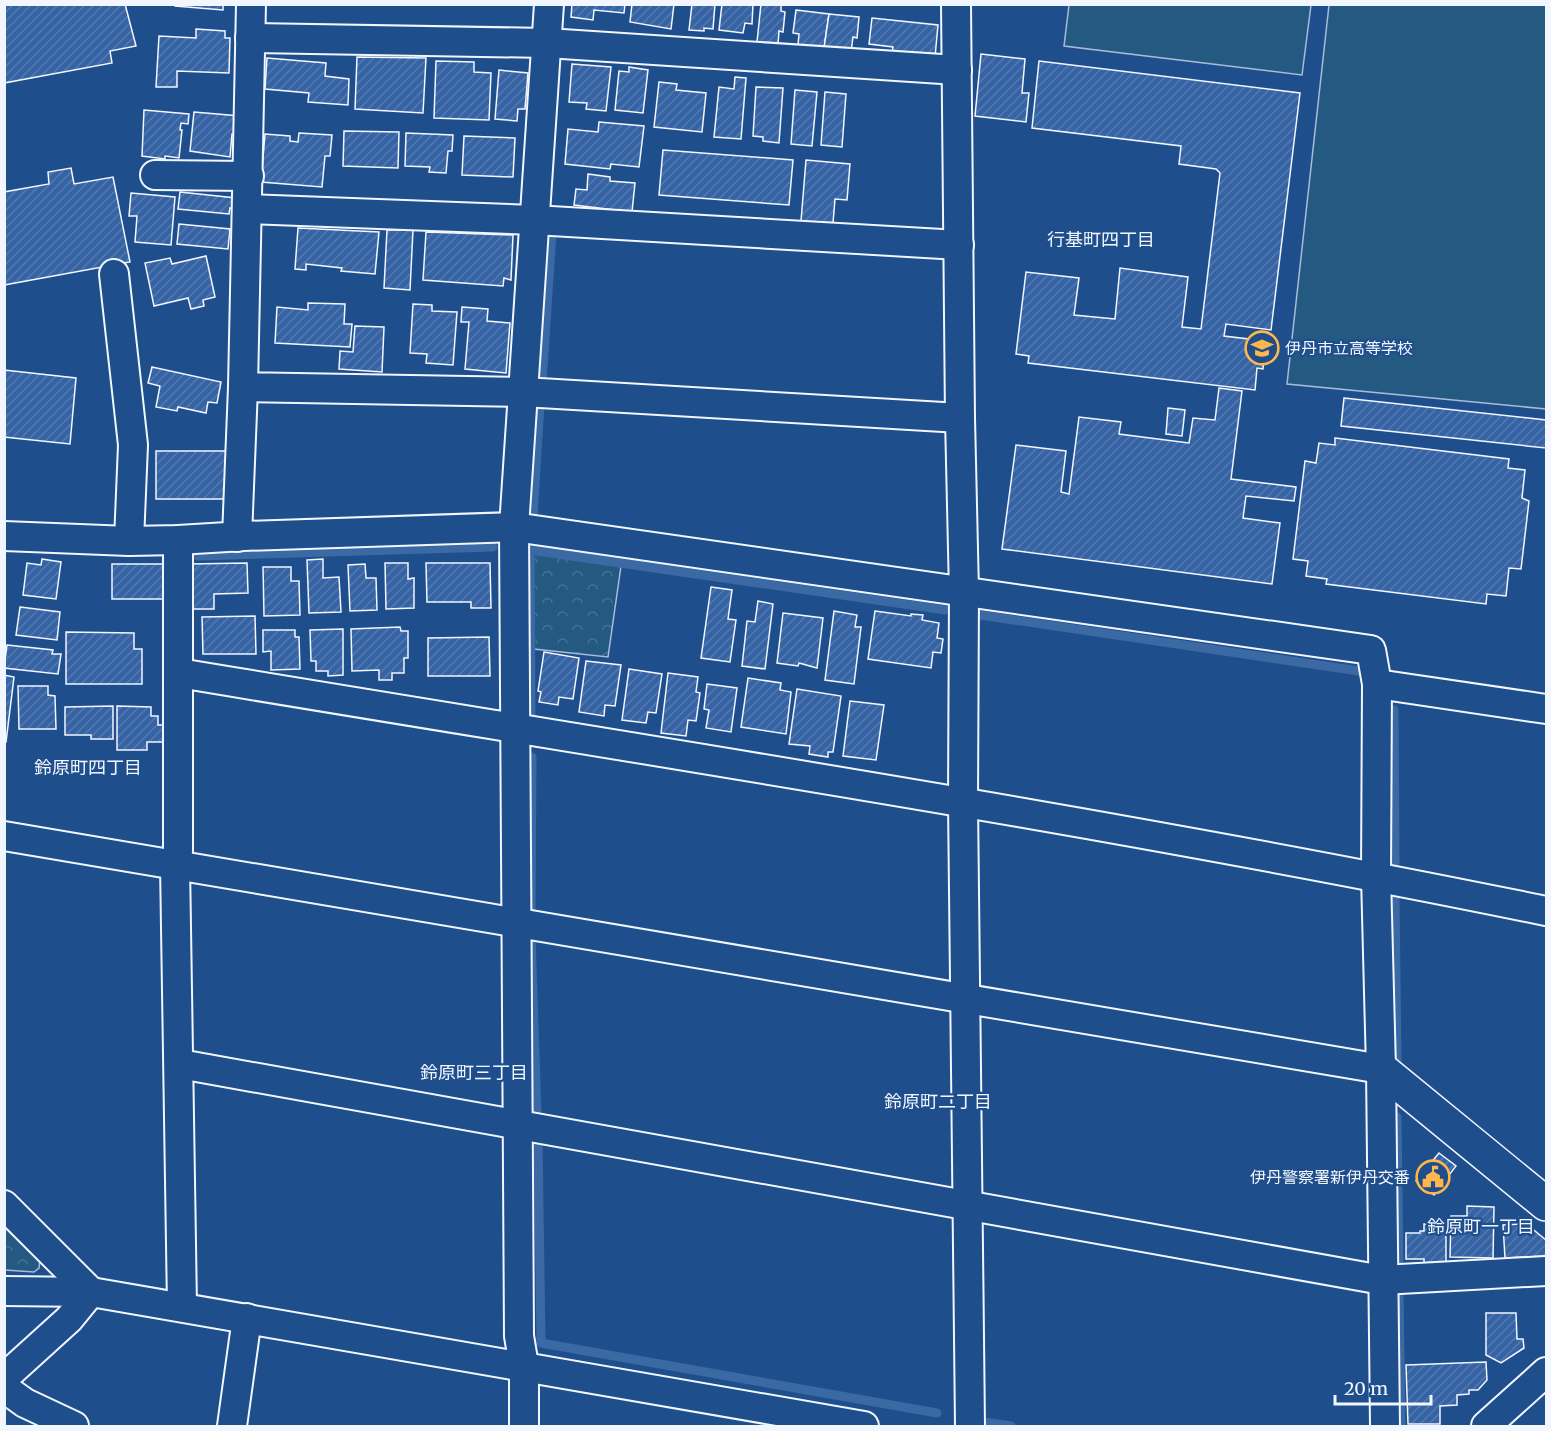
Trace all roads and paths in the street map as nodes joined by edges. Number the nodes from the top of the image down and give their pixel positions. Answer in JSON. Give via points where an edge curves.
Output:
{"nodes":[{"id":1,"x":251,"y":4,"type":"edge"},
{"id":2,"x":549,"y":4,"type":"edge"},
{"id":3,"x":956,"y":4,"type":"edge"},
{"id":4,"x":250,"y":38,"type":"junction"},
{"id":5,"x":547,"y":43,"type":"junction"},
{"id":6,"x":957,"y":70,"type":"junction"},
{"id":7,"x":155,"y":175,"type":"dead end"},
{"id":8,"x":249,"y":176,"type":"junction"},
{"id":9,"x":248,"y":209,"type":"junction"},
{"id":10,"x":534,"y":220,"type":"junction"},
{"id":11,"x":959,"y":245,"type":"junction"},
{"id":12,"x":114,"y":274,"type":"dead end"},
{"id":13,"x":243,"y":387,"type":"junction"},
{"id":14,"x":523,"y":392,"type":"junction"},
{"id":15,"x":960,"y":418,"type":"junction"},
{"id":16,"x":514,"y":527,"type":"junction"},
{"id":17,"x":4,"y":536,"type":"edge"},
{"id":18,"x":237,"y":537,"type":"junction"},
{"id":19,"x":178,"y":540,"type":"junction"},
{"id":20,"x":129,"y":541,"type":"junction"},
{"id":21,"x":964,"y":593,"type":"junction"},
{"id":22,"x":179,"y":673,"type":"junction"},
{"id":23,"x":1377,"y":684,"type":"junction"},
{"id":24,"x":1546,"y":710,"type":"edge"},
{"id":25,"x":514,"y":729,"type":"junction"},
{"id":26,"x":963,"y":802,"type":"junction"},
{"id":27,"x":4,"y":836,"type":"edge"},
{"id":28,"x":175,"y":864,"type":"junction"},
{"id":29,"x":1376,"y":876,"type":"junction"},
{"id":30,"x":1546,"y":911,"type":"edge"},
{"id":31,"x":516,"y":923,"type":"junction"},
{"id":32,"x":967,"y":999,"type":"junction"},
{"id":33,"x":180,"y":1064,"type":"junction"},
{"id":34,"x":1381,"y":1069,"type":"junction"},
{"id":35,"x":517,"y":1125,"type":"junction"},
{"id":36,"x":968,"y":1204,"type":"junction"},
{"id":37,"x":1546,"y":1204,"type":"edge"},
{"id":38,"x":4,"y":1205,"type":"edge"},
{"id":39,"x":1546,"y":1271,"type":"edge"},
{"id":40,"x":1382,"y":1280,"type":"junction"},
{"id":41,"x":4,"y":1290,"type":"edge"},
{"id":42,"x":91,"y":1292,"type":"junction"},
{"id":43,"x":182,"y":1307,"type":"junction"},
{"id":44,"x":247,"y":1318,"type":"junction"},
{"id":45,"x":524,"y":1366,"type":"junction"},
{"id":46,"x":1546,"y":1372,"type":"edge"},
{"id":47,"x":4,"y":1378,"type":"edge"},
{"id":48,"x":4,"y":1388,"type":"edge"},
{"id":49,"x":74,"y":1426,"type":"edge"},
{"id":50,"x":232,"y":1426,"type":"edge"},
{"id":51,"x":524,"y":1426,"type":"edge"},
{"id":52,"x":864,"y":1426,"type":"edge"},
{"id":53,"x":970,"y":1426,"type":"edge"},
{"id":54,"x":1385,"y":1426,"type":"edge"},
{"id":55,"x":1486,"y":1426,"type":"edge"}],
"edges":[{"from":1,"to":4,"type":"street"},
{"from":2,"to":5,"type":"street"},
{"from":3,"to":6,"type":"street"},
{"from":4,"to":5,"type":"street"},
{"from":4,"to":8,"type":"street"},
{"from":5,"to":6,"type":"street"},
{"from":5,"to":10,"type":"street"},
{"from":6,"to":11,"type":"street"},
{"from":7,"to":8,"type":"street"},
{"from":8,"to":9,"type":"street"},
{"from":9,"to":10,"type":"street"},
{"from":9,"to":13,"type":"street"},
{"from":10,"to":11,"type":"street"},
{"from":10,"to":14,"type":"street"},
{"from":11,"to":15,"type":"street"},
{"from":12,"to":20,"type":"street","via":[[133,445]]},
{"from":13,"to":14,"type":"street"},
{"from":13,"to":18,"type":"street"},
{"from":14,"to":15,"type":"street"},
{"from":14,"to":16,"type":"street"},
{"from":15,"to":21,"type":"street"},
{"from":16,"to":18,"type":"street"},
{"from":16,"to":21,"type":"street"},
{"from":16,"to":25,"type":"street"},
{"from":17,"to":20,"type":"street"},
{"from":18,"to":19,"type":"street"},
{"from":19,"to":20,"type":"street"},
{"from":19,"to":22,"type":"street"},
{"from":21,"to":23,"type":"street","via":[[1371,650]]},
{"from":21,"to":26,"type":"street"},
{"from":22,"to":25,"type":"street"},
{"from":22,"to":28,"type":"street"},
{"from":23,"to":24,"type":"street"},
{"from":23,"to":29,"type":"street"},
{"from":25,"to":26,"type":"street"},
{"from":25,"to":31,"type":"street"},
{"from":26,"to":29,"type":"street"},
{"from":26,"to":32,"type":"street"},
{"from":27,"to":28,"type":"street"},
{"from":28,"to":31,"type":"street"},
{"from":28,"to":33,"type":"street"},
{"from":29,"to":30,"type":"street"},
{"from":29,"to":34,"type":"street"},
{"from":31,"to":32,"type":"street"},
{"from":31,"to":35,"type":"street"},
{"from":32,"to":34,"type":"street"},
{"from":32,"to":36,"type":"street"},
{"from":33,"to":35,"type":"street"},
{"from":33,"to":43,"type":"street"},
{"from":34,"to":37,"type":"street"},
{"from":34,"to":40,"type":"street"},
{"from":35,"to":36,"type":"street"},
{"from":35,"to":45,"type":"street","via":[[519,1336]]},
{"from":36,"to":40,"type":"street"},
{"from":36,"to":53,"type":"street"},
{"from":38,"to":42,"type":"street"},
{"from":39,"to":40,"type":"street"},
{"from":40,"to":54,"type":"street"},
{"from":41,"to":42,"type":"street"},
{"from":42,"to":43,"type":"street"},
{"from":42,"to":47,"type":"street","via":[[69,1319]]},
{"from":43,"to":44,"type":"street"},
{"from":44,"to":45,"type":"street"},
{"from":44,"to":50,"type":"street"},
{"from":45,"to":51,"type":"street"},
{"from":45,"to":52,"type":"street"},
{"from":46,"to":55,"type":"street"},
{"from":48,"to":49,"type":"street","via":[[25,1403]]}]}
